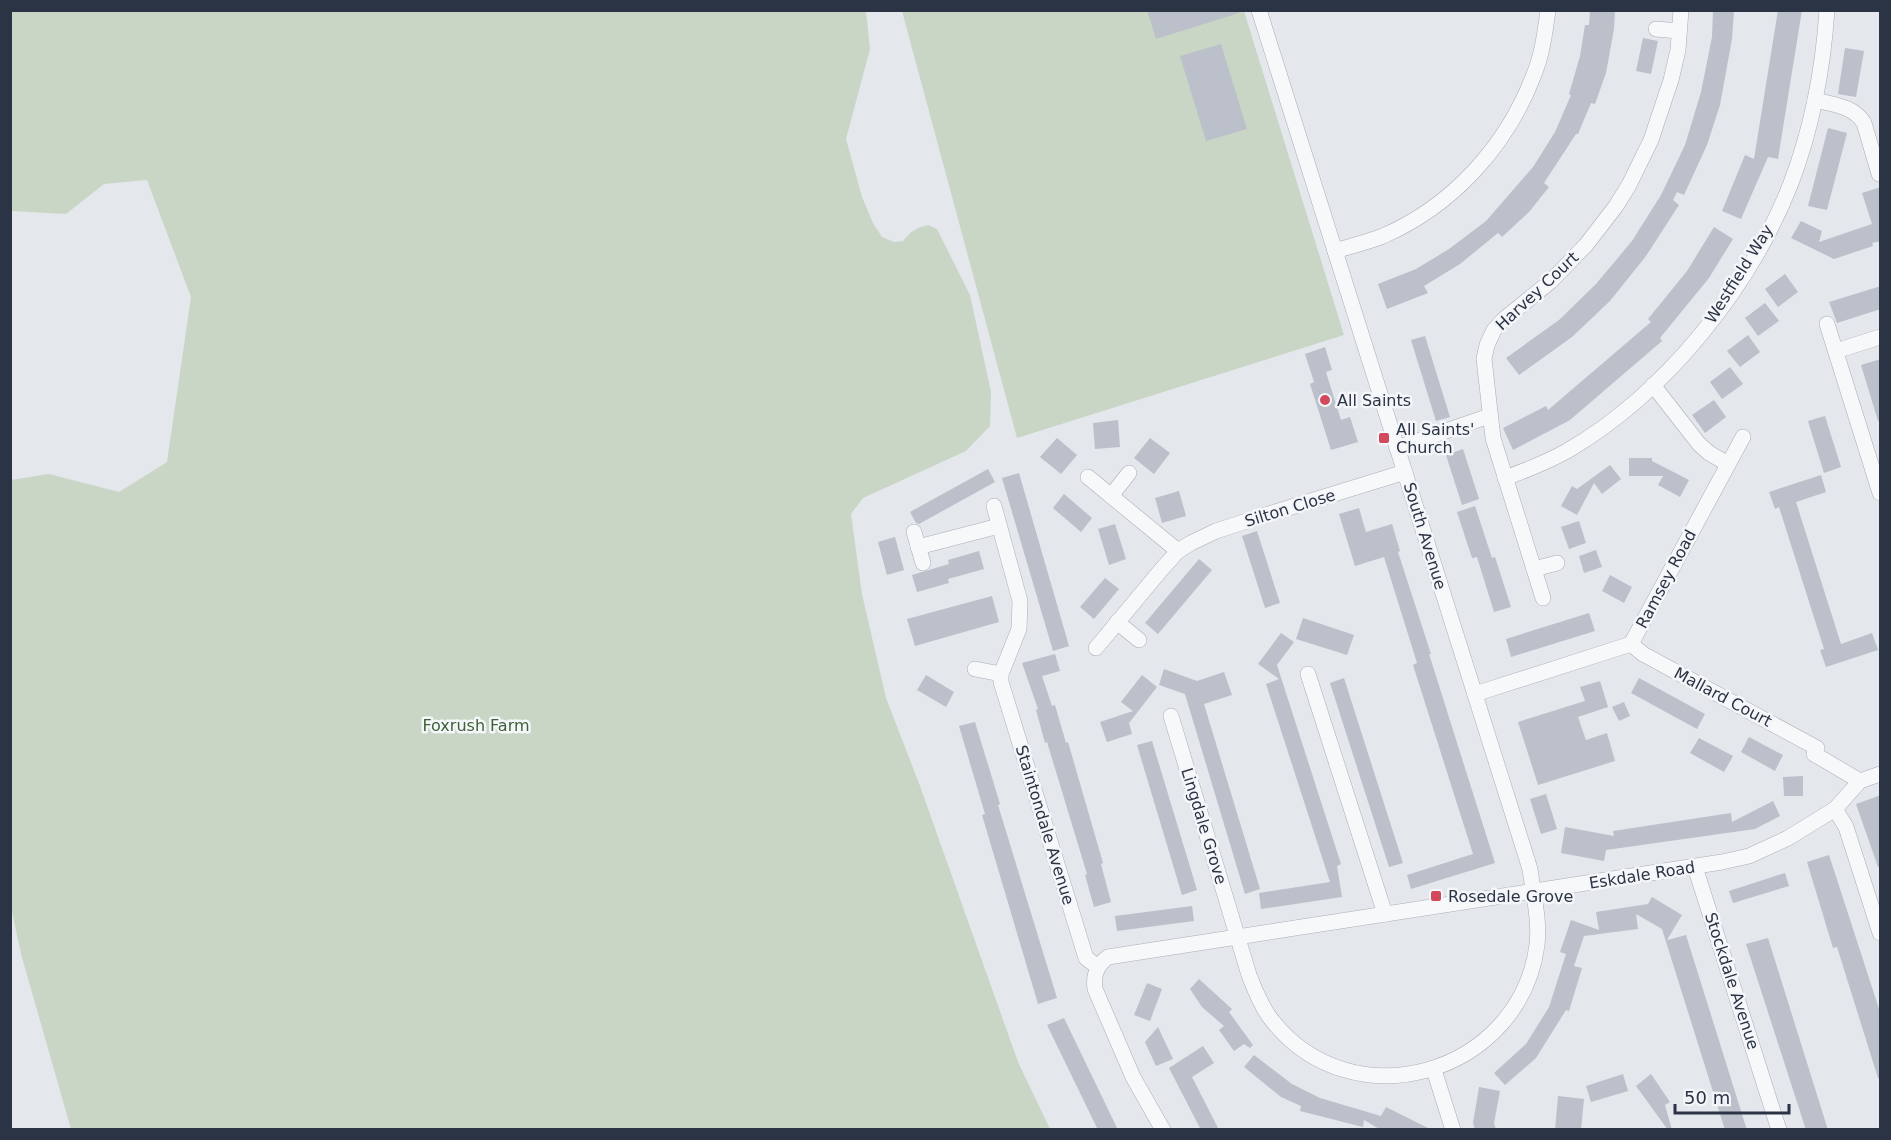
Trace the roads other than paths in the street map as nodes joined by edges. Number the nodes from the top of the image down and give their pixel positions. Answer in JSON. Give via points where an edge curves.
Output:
{"nodes":[{"id":1,"x":1259,"y":10,"type":"edge"},
{"id":2,"x":1548,"y":10,"type":"edge"},
{"id":3,"x":1681,"y":10,"type":"edge"},
{"id":4,"x":1827,"y":10,"type":"edge"},
{"id":5,"x":1656,"y":29,"type":"dead end"},
{"id":6,"x":1679,"y":31,"type":"junction"},
{"id":7,"x":1815,"y":100,"type":"junction"},
{"id":8,"x":1879,"y":174,"type":"edge"},
{"id":9,"x":1335,"y":251,"type":"junction"},
{"id":10,"x":1827,"y":324,"type":"dead end"},
{"id":11,"x":1881,"y":337,"type":"edge"},
{"id":12,"x":1836,"y":351,"type":"junction"},
{"id":13,"x":1653,"y":385,"type":"junction"},
{"id":14,"x":1489,"y":416,"type":"junction"},
{"id":15,"x":1743,"y":437,"type":"dead end"},
{"id":16,"x":1397,"y":448,"type":"junction"},
{"id":17,"x":1728,"y":464,"type":"junction"},
{"id":18,"x":1405,"y":472,"type":"junction"},
{"id":19,"x":1129,"y":473,"type":"dead end"},
{"id":20,"x":1088,"y":477,"type":"dead end"},
{"id":21,"x":1505,"y":478,"type":"junction"},
{"id":22,"x":1881,"y":492,"type":"edge"},
{"id":23,"x":1111,"y":495,"type":"junction"},
{"id":24,"x":994,"y":506,"type":"dead end"},
{"id":25,"x":999,"y":526,"type":"junction"},
{"id":26,"x":1178,"y":551,"type":"junction"},
{"id":27,"x":923,"y":563,"type":"dead end"},
{"id":28,"x":1557,"y":563,"type":"dead end"},
{"id":29,"x":1534,"y":569,"type":"junction"},
{"id":30,"x":1543,"y":598,"type":"dead end"},
{"id":31,"x":1117,"y":622,"type":"junction"},
{"id":32,"x":1139,"y":640,"type":"dead end"},
{"id":33,"x":1631,"y":644,"type":"junction"},
{"id":34,"x":1096,"y":648,"type":"dead end"},
{"id":35,"x":975,"y":669,"type":"dead end"},
{"id":36,"x":1001,"y":674,"type":"junction"},
{"id":37,"x":1308,"y":674,"type":"dead end"},
{"id":38,"x":1475,"y":694,"type":"junction"},
{"id":39,"x":1171,"y":716,"type":"dead end"},
{"id":40,"x":1881,"y":774,"type":"edge"},
{"id":41,"x":1860,"y":781,"type":"junction"},
{"id":42,"x":1835,"y":808,"type":"junction"},
{"id":43,"x":1695,"y":867,"type":"junction"},
{"id":44,"x":1533,"y":891,"type":"junction"},
{"id":45,"x":1385,"y":914,"type":"junction"},
{"id":46,"x":1881,"y":933,"type":"edge"},
{"id":47,"x":1238,"y":936,"type":"junction"},
{"id":48,"x":1098,"y":967,"type":"junction"},
{"id":49,"x":1434,"y":1070,"type":"junction"},
{"id":50,"x":1163,"y":1130,"type":"edge"},
{"id":51,"x":1453,"y":1130,"type":"edge"},
{"id":52,"x":1779,"y":1130,"type":"edge"}],
"edges":[{"from":1,"to":9,"type":"street","name":"South Avenue"},
{"from":2,"to":9,"type":"street","via":[[1534,76],[1509,126],[1477,169],[1422,215],[1382,237]]},
{"from":3,"to":6,"type":"street","name":"Harvey Court"},
{"from":4,"to":7,"type":"street","name":"Westfield Way"},
{"from":5,"to":6,"type":"street"},
{"from":6,"to":14,"type":"street","name":"Harvey Court","via":[[1678,50],[1662,109],[1641,163],[1616,206],[1586,246],[1494,330],[1484,359]]},
{"from":7,"to":8,"type":"street","via":[[1848,109],[1860,117]]},
{"from":7,"to":13,"type":"street","name":"Westfield Way","via":[[1791,183],[1763,242],[1707,326]]},
{"from":9,"to":16,"type":"street","name":"South Avenue"},
{"from":10,"to":12,"type":"street"},
{"from":11,"to":12,"type":"street"},
{"from":12,"to":22,"type":"street"},
{"from":13,"to":17,"type":"street","via":[[1699,444]]},
{"from":13,"to":21,"type":"street","name":"Westfield Way","via":[[1585,440],[1540,465]]},
{"from":14,"to":16,"type":"street"},
{"from":14,"to":21,"type":"street","name":"Harvey Court"},
{"from":15,"to":17,"type":"street","name":"Ramsey Road"},
{"from":16,"to":18,"type":"street","name":"South Avenue"},
{"from":17,"to":33,"type":"street","name":"Ramsey Road"},
{"from":18,"to":26,"type":"street","name":"Silton Close","via":[[1216,531]]},
{"from":18,"to":38,"type":"street","name":"South Avenue"},
{"from":19,"to":23,"type":"street"},
{"from":20,"to":23,"type":"street"},
{"from":21,"to":29,"type":"street","name":"Harvey Court"},
{"from":23,"to":26,"type":"street"},
{"from":24,"to":25,"type":"street"},
{"from":25,"to":27,"type":"street","via":[[916,539]]},
{"from":25,"to":36,"type":"street","via":[[1020,601],[1019,629]]},
{"from":26,"to":31,"type":"street","name":"Silton Close"},
{"from":28,"to":29,"type":"street"},
{"from":29,"to":30,"type":"street","name":"Harvey Court"},
{"from":31,"to":32,"type":"street"},
{"from":31,"to":34,"type":"street","name":"Silton Close"},
{"from":33,"to":38,"type":"street","name":"Ramsey Road"},
{"from":33,"to":41,"type":"street","name":"Mallard Court","via":[[1817,748],[1814,754]]},
{"from":35,"to":36,"type":"street"},
{"from":36,"to":48,"type":"street","name":"Staintondale Avenue","via":[[1086,958]]},
{"from":37,"to":45,"type":"street"},
{"from":38,"to":44,"type":"street","name":"South Avenue","via":[[1530,868]]},
{"from":39,"to":47,"type":"street","name":"Lingdale Grove"},
{"from":40,"to":41,"type":"street","name":"Eskdale Road"},
{"from":41,"to":42,"type":"street","name":"Eskdale Road"},
{"from":42,"to":43,"type":"street","name":"Eskdale Road","via":[[1767,849]]},
{"from":42,"to":46,"type":"street","via":[[1846,827]]},
{"from":43,"to":44,"type":"street","name":"Eskdale Road"},
{"from":43,"to":52,"type":"street","name":"Stockdale Avenue"},
{"from":44,"to":45,"type":"street","name":"Eskdale Road"},
{"from":44,"to":49,"type":"street","name":"South Avenue","via":[[1537,946],[1521,996],[1486,1039]]},
{"from":45,"to":47,"type":"street","name":"Eskdale Road"},
{"from":47,"to":48,"type":"street","name":"Eskdale Road","via":[[1114,954]]},
{"from":47,"to":49,"type":"street","name":"Lingdale Grove","via":[[1257,996],[1287,1037],[1306,1051],[1330,1064],[1382,1076]]},
{"from":48,"to":50,"type":"street","via":[[1095,988],[1133,1077]]},
{"from":49,"to":51,"type":"street"}]}
